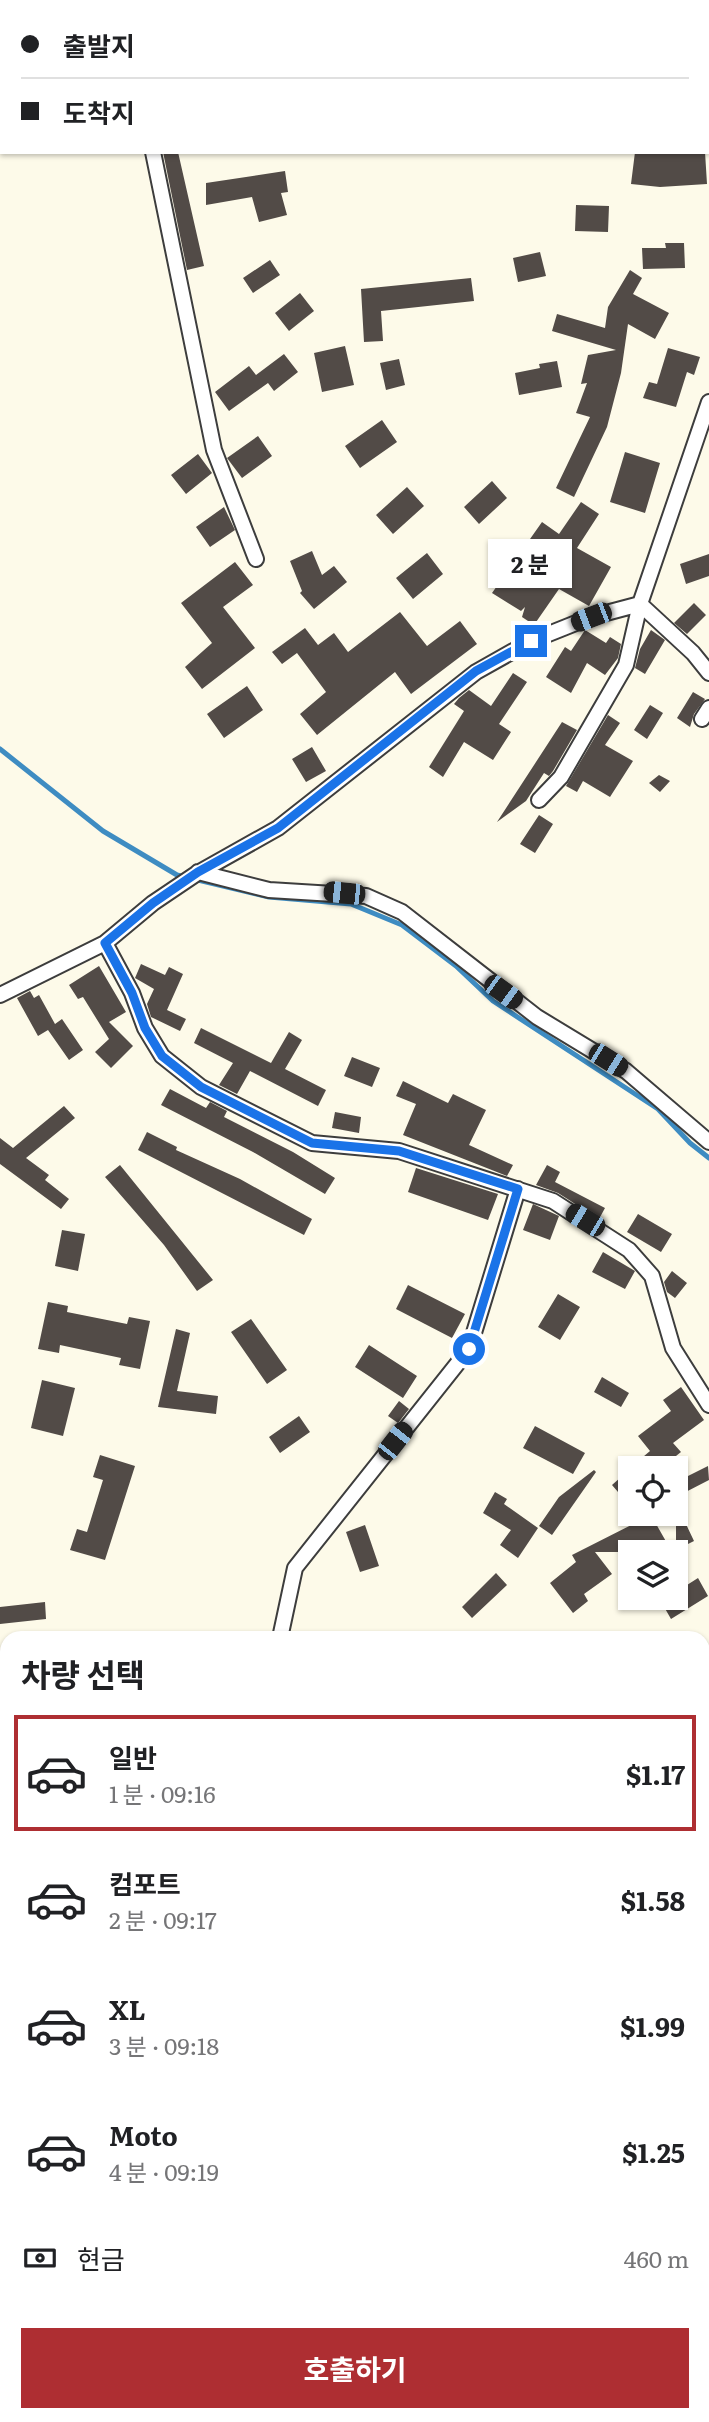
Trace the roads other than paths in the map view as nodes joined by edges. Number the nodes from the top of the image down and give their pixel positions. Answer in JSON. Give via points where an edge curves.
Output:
{"nodes":[{"id":1,"x":153,"y":154,"type":"edge"},
{"id":2,"x":709,"y":402,"type":"edge"},
{"id":3,"x":256,"y":559,"type":"dead end"},
{"id":4,"x":640,"y":604,"type":"junction"},
{"id":5,"x":709,"y":673,"type":"edge"},
{"id":6,"x":539,"y":800,"type":"dead end"},
{"id":7,"x":197,"y":873,"type":"junction"},
{"id":8,"x":105,"y":943,"type":"junction"},
{"id":9,"x":0,"y":995,"type":"edge"},
{"id":10,"x":709,"y":1142,"type":"edge"},
{"id":11,"x":518,"y":1189,"type":"junction"},
{"id":12,"x":709,"y":1405,"type":"edge"},
{"id":13,"x":282,"y":1631,"type":"edge"}],
"edges":[{"from":1,"to":3,"type":"street","via":[[214,450]]},
{"from":2,"to":4,"type":"street"},
{"from":4,"to":5,"type":"street"},
{"from":4,"to":6,"type":"street","via":[[626,665],[561,777]]},
{"from":4,"to":7,"type":"street","via":[[531,641],[476,671],[278,828]]},
{"from":7,"to":8,"type":"street"},
{"from":7,"to":10,"type":"street","via":[[269,890],[366,895],[401,912],[537,1017],[626,1071]]},
{"from":8,"to":9,"type":"street"},
{"from":8,"to":11,"type":"street","via":[[162,1056],[201,1087],[312,1143],[399,1151]]},
{"from":11,"to":12,"type":"street","via":[[553,1201],[637,1258],[652,1276],[674,1348]]},
{"from":11,"to":13,"type":"street","via":[[469,1349],[295,1569]]}]}
